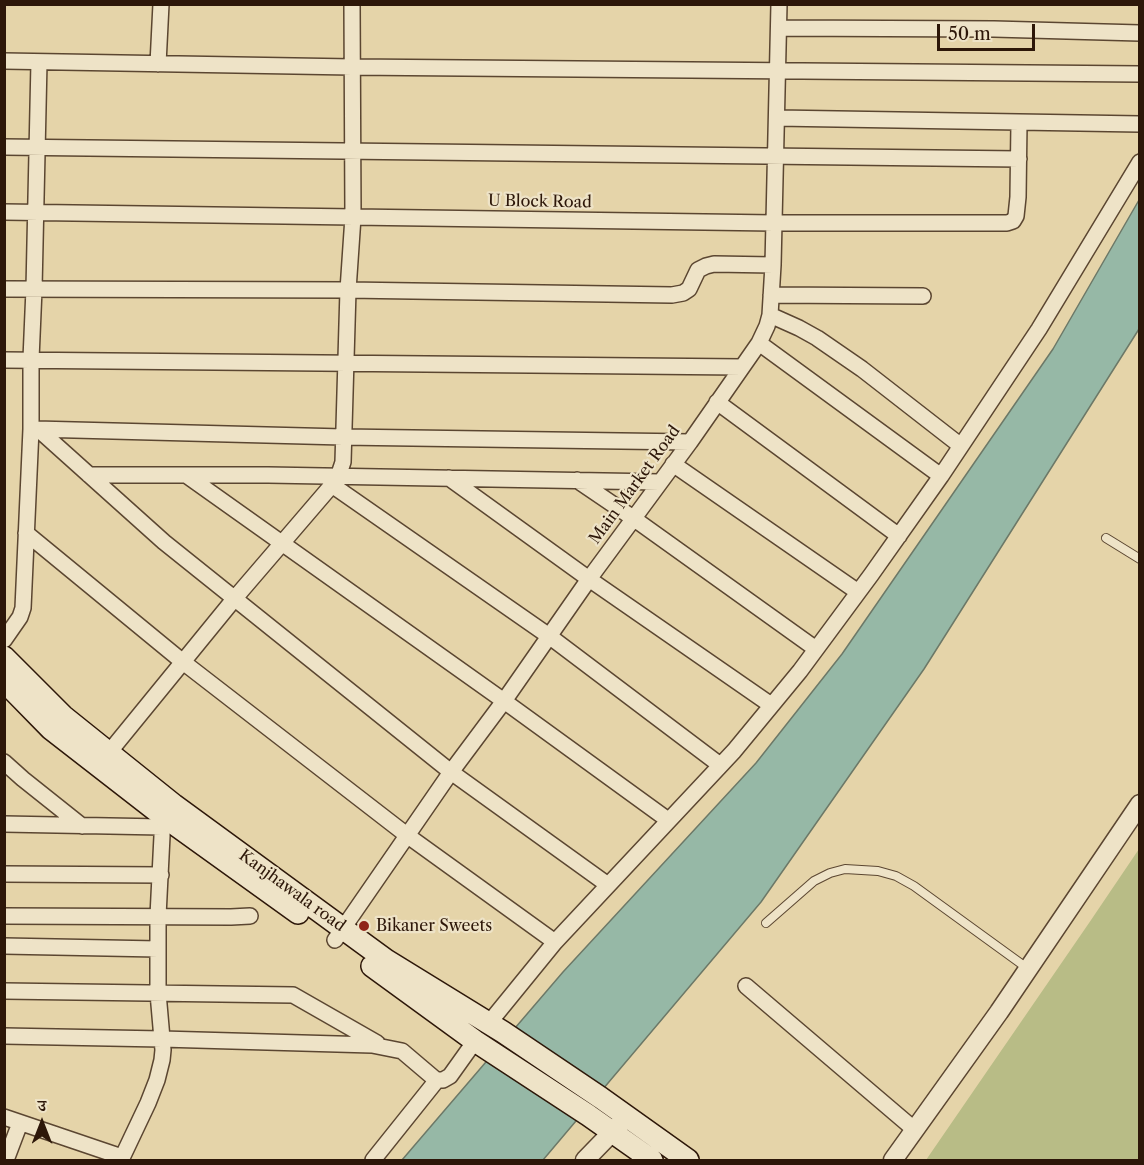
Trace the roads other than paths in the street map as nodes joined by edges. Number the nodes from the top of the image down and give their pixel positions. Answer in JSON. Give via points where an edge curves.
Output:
{"nodes":[{"id":1,"x":161,"y":4,"type":"edge"},
{"id":2,"x":352,"y":4,"type":"edge"},
{"id":3,"x":779,"y":4,"type":"edge"},
{"id":4,"x":779,"y":28,"type":"junction"},
{"id":5,"x":1140,"y":33,"type":"edge"},
{"id":6,"x":4,"y":61,"type":"edge"},
{"id":7,"x":39,"y":62,"type":"junction"},
{"id":8,"x":158,"y":64,"type":"junction"},
{"id":9,"x":352,"y":67,"type":"junction"},
{"id":10,"x":778,"y":70,"type":"junction"},
{"id":11,"x":1140,"y":74,"type":"edge"},
{"id":12,"x":777,"y":118,"type":"junction"},
{"id":13,"x":1019,"y":123,"type":"junction"},
{"id":14,"x":1140,"y":124,"type":"edge"},
{"id":15,"x":4,"y":147,"type":"edge"},
{"id":16,"x":37,"y":148,"type":"junction"},
{"id":17,"x":353,"y":152,"type":"junction"},
{"id":18,"x":776,"y":157,"type":"junction"},
{"id":19,"x":1018,"y":159,"type":"junction"},
{"id":20,"x":1140,"y":162,"type":"edge"},
{"id":21,"x":4,"y":213,"type":"edge"},
{"id":22,"x":36,"y":213,"type":"junction"},
{"id":23,"x":353,"y":217,"type":"junction"},
{"id":24,"x":774,"y":223,"type":"junction"},
{"id":25,"x":773,"y":265,"type":"junction"},
{"id":26,"x":4,"y":289,"type":"edge"},
{"id":27,"x":34,"y":289,"type":"junction"},
{"id":28,"x":348,"y":290,"type":"junction"},
{"id":29,"x":771,"y":296,"type":"junction"},
{"id":30,"x":923,"y":296,"type":"dead end"},
{"id":31,"x":770,"y":315,"type":"junction"},
{"id":32,"x":759,"y":343,"type":"junction"},
{"id":33,"x":31,"y":359,"type":"junction"},
{"id":34,"x":4,"y":360,"type":"edge"},
{"id":35,"x":345,"y":363,"type":"junction"},
{"id":36,"x":742,"y":367,"type":"junction"},
{"id":37,"x":717,"y":402,"type":"junction"},
{"id":38,"x":34,"y":429,"type":"junction"},
{"id":39,"x":343,"y":436,"type":"junction"},
{"id":40,"x":690,"y":442,"type":"junction"},
{"id":41,"x":961,"y":446,"type":"junction"},
{"id":42,"x":673,"y":464,"type":"junction"},
{"id":43,"x":89,"y":475,"type":"junction"},
{"id":44,"x":186,"y":475,"type":"junction"},
{"id":45,"x":941,"y":476,"type":"junction"},
{"id":46,"x":449,"y":478,"type":"junction"},
{"id":47,"x":577,"y":480,"type":"junction"},
{"id":48,"x":335,"y":481,"type":"junction"},
{"id":49,"x":659,"y":482,"type":"junction"},
{"id":50,"x":633,"y":518,"type":"junction"},
{"id":51,"x":26,"y":533,"type":"junction"},
{"id":52,"x":899,"y":536,"type":"junction"},
{"id":53,"x":1106,"y":538,"type":"dead end"},
{"id":54,"x":282,"y":543,"type":"junction"},
{"id":55,"x":1140,"y":559,"type":"edge"},
{"id":56,"x":589,"y":579,"type":"junction"},
{"id":57,"x":858,"y":592,"type":"junction"},
{"id":58,"x":235,"y":598,"type":"junction"},
{"id":59,"x":549,"y":636,"type":"junction"},
{"id":60,"x":4,"y":640,"type":"edge"},
{"id":61,"x":816,"y":649,"type":"junction"},
{"id":62,"x":4,"y":657,"type":"edge"},
{"id":63,"x":183,"y":662,"type":"junction"},
{"id":64,"x":4,"y":681,"type":"edge"},
{"id":65,"x":504,"y":701,"type":"junction"},
{"id":66,"x":771,"y":705,"type":"junction"},
{"id":67,"x":104,"y":759,"type":"junction"},
{"id":68,"x":4,"y":762,"type":"edge"},
{"id":69,"x":720,"y":765,"type":"junction"},
{"id":70,"x":451,"y":772,"type":"junction"},
{"id":71,"x":4,"y":779,"type":"edge"},
{"id":72,"x":23,"y":779,"type":"junction"},
{"id":73,"x":1140,"y":804,"type":"edge"},
{"id":74,"x":668,"y":820,"type":"junction"},
{"id":75,"x":163,"y":821,"type":"junction"},
{"id":76,"x":4,"y":824,"type":"edge"},
{"id":77,"x":82,"y":826,"type":"junction"},
{"id":78,"x":408,"y":836,"type":"junction"},
{"id":79,"x":4,"y":873,"type":"edge"},
{"id":80,"x":161,"y":875,"type":"junction"},
{"id":81,"x":608,"y":885,"type":"junction"},
{"id":82,"x":4,"y":916,"type":"edge"},
{"id":83,"x":158,"y":916,"type":"junction"},
{"id":84,"x":250,"y":916,"type":"dead end"},
{"id":85,"x":766,"y":923,"type":"dead end"},
{"id":86,"x":340,"y":934,"type":"junction"},
{"id":87,"x":555,"y":942,"type":"junction"},
{"id":88,"x":4,"y":946,"type":"edge"},
{"id":89,"x":158,"y":949,"type":"junction"},
{"id":90,"x":1029,"y":969,"type":"junction"},
{"id":91,"x":746,"y":986,"type":"dead end"},
{"id":92,"x":4,"y":991,"type":"edge"},
{"id":93,"x":158,"y":993,"type":"junction"},
{"id":94,"x":496,"y":1027,"type":"junction"},
{"id":95,"x":4,"y":1036,"type":"edge"},
{"id":96,"x":162,"y":1039,"type":"junction"},
{"id":97,"x":481,"y":1044,"type":"junction"},
{"id":98,"x":385,"y":1047,"type":"junction"},
{"id":99,"x":437,"y":1080,"type":"junction"},
{"id":100,"x":627,"y":1117,"type":"junction"},
{"id":101,"x":4,"y":1118,"type":"edge"},
{"id":102,"x":20,"y":1123,"type":"junction"},
{"id":103,"x":915,"y":1130,"type":"junction"},
{"id":104,"x":612,"y":1132,"type":"junction"},
{"id":105,"x":9,"y":1158,"type":"edge"},
{"id":106,"x":121,"y":1159,"type":"edge"},
{"id":107,"x":373,"y":1161,"type":"edge"},
{"id":108,"x":585,"y":1161,"type":"edge"},
{"id":109,"x":652,"y":1161,"type":"edge"},
{"id":110,"x":688,"y":1161,"type":"edge"},
{"id":111,"x":893,"y":1161,"type":"edge"}],
"edges":[{"from":1,"to":8,"type":"street"},
{"from":2,"to":9,"type":"street"},
{"from":3,"to":4,"type":"street","name":"Main Market Road"},
{"from":4,"to":5,"type":"street"},
{"from":4,"to":10,"type":"street","name":"Main Market Road"},
{"from":6,"to":7,"type":"street"},
{"from":7,"to":8,"type":"street"},
{"from":7,"to":16,"type":"street"},
{"from":8,"to":9,"type":"street"},
{"from":9,"to":10,"type":"street"},
{"from":9,"to":17,"type":"street"},
{"from":10,"to":11,"type":"street"},
{"from":10,"to":12,"type":"street","name":"Main Market Road"},
{"from":12,"to":13,"type":"street"},
{"from":12,"to":18,"type":"street","name":"Main Market Road"},
{"from":13,"to":14,"type":"street"},
{"from":13,"to":19,"type":"street"},
{"from":15,"to":16,"type":"street"},
{"from":16,"to":17,"type":"street"},
{"from":16,"to":22,"type":"street"},
{"from":17,"to":18,"type":"street"},
{"from":17,"to":23,"type":"street"},
{"from":18,"to":19,"type":"street"},
{"from":18,"to":24,"type":"street","name":"Main Market Road"},
{"from":19,"to":24,"type":"street","name":"U Block Road","via":[[1016,216],[1007,223]]},
{"from":20,"to":41,"type":"street"},
{"from":21,"to":22,"type":"street","name":"U Block Road"},
{"from":22,"to":23,"type":"street","name":"U Block Road"},
{"from":22,"to":27,"type":"street"},
{"from":23,"to":24,"type":"street","name":"U Block Road"},
{"from":23,"to":28,"type":"street"},
{"from":24,"to":25,"type":"street","name":"Main Market Road"},
{"from":25,"to":28,"type":"street","via":[[706,266],[698,270],[689,289],[672,296]]},
{"from":25,"to":29,"type":"street","name":"Main Market Road"},
{"from":26,"to":27,"type":"street"},
{"from":27,"to":28,"type":"street"},
{"from":27,"to":33,"type":"street"},
{"from":28,"to":35,"type":"street"},
{"from":29,"to":30,"type":"street"},
{"from":29,"to":31,"type":"street","name":"Main Market Road"},
{"from":31,"to":32,"type":"street","name":"Main Market Road"},
{"from":31,"to":41,"type":"street","via":[[817,338]]},
{"from":32,"to":36,"type":"street","name":"Main Market Road"},
{"from":32,"to":45,"type":"street"},
{"from":33,"to":34,"type":"street"},
{"from":33,"to":35,"type":"street"},
{"from":33,"to":38,"type":"street"},
{"from":35,"to":36,"type":"street"},
{"from":35,"to":39,"type":"street"},
{"from":36,"to":37,"type":"street","name":"Main Market Road"},
{"from":37,"to":40,"type":"street","name":"Main Market Road"},
{"from":37,"to":52,"type":"street"},
{"from":38,"to":39,"type":"street"},
{"from":38,"to":43,"type":"street"},
{"from":38,"to":51,"type":"street"},
{"from":39,"to":40,"type":"street"},
{"from":39,"to":48,"type":"street","via":[[344,462]]},
{"from":40,"to":42,"type":"street","name":"Main Market Road"},
{"from":41,"to":45,"type":"street"},
{"from":42,"to":49,"type":"street","name":"Main Market Road"},
{"from":42,"to":57,"type":"street"},
{"from":43,"to":44,"type":"street"},
{"from":43,"to":58,"type":"street"},
{"from":44,"to":48,"type":"street"},
{"from":44,"to":54,"type":"street"},
{"from":45,"to":52,"type":"street"},
{"from":46,"to":47,"type":"street"},
{"from":46,"to":48,"type":"street"},
{"from":46,"to":56,"type":"street"},
{"from":47,"to":49,"type":"street"},
{"from":47,"to":50,"type":"street"},
{"from":48,"to":54,"type":"street"},
{"from":48,"to":59,"type":"street"},
{"from":49,"to":50,"type":"street","name":"Main Market Road"},
{"from":50,"to":56,"type":"street","name":"Main Market Road"},
{"from":50,"to":61,"type":"street"},
{"from":51,"to":60,"type":"street","via":[[23,608]]},
{"from":51,"to":63,"type":"street"},
{"from":52,"to":57,"type":"street"},
{"from":53,"to":55,"type":"lane"},
{"from":54,"to":58,"type":"street"},
{"from":54,"to":65,"type":"street"},
{"from":56,"to":59,"type":"street","name":"Main Market Road"},
{"from":56,"to":66,"type":"street"},
{"from":57,"to":61,"type":"street"},
{"from":58,"to":63,"type":"street"},
{"from":58,"to":70,"type":"street"},
{"from":59,"to":65,"type":"street","name":"Main Market Road"},
{"from":59,"to":69,"type":"street"},
{"from":61,"to":66,"type":"street"},
{"from":62,"to":67,"type":"main road","name":"Kanjhawala road"},
{"from":63,"to":67,"type":"street"},
{"from":63,"to":78,"type":"street"},
{"from":64,"to":67,"type":"main road","name":"Kanjhawala road","via":[[51,729]]},
{"from":65,"to":70,"type":"street","name":"Main Market Road"},
{"from":65,"to":74,"type":"street"},
{"from":66,"to":69,"type":"street"},
{"from":67,"to":75,"type":"main road","name":"Kanjhawala road"},
{"from":67,"to":86,"type":"main road","name":"Kanjhawala road","via":[[174,805]]},
{"from":68,"to":72,"type":"street"},
{"from":69,"to":74,"type":"street"},
{"from":70,"to":78,"type":"street","name":"Main Market Road"},
{"from":70,"to":81,"type":"street"},
{"from":71,"to":72,"type":"street"},
{"from":72,"to":77,"type":"street"},
{"from":73,"to":90,"type":"street"},
{"from":74,"to":81,"type":"street"},
{"from":75,"to":77,"type":"street"},
{"from":75,"to":80,"type":"street"},
{"from":75,"to":86,"type":"main road","name":"Kanjhawala road"},
{"from":76,"to":77,"type":"street"},
{"from":78,"to":86,"type":"street","name":"Main Market Road"},
{"from":78,"to":87,"type":"street"},
{"from":79,"to":80,"type":"street"},
{"from":80,"to":83,"type":"street"},
{"from":81,"to":87,"type":"street"},
{"from":82,"to":83,"type":"street"},
{"from":83,"to":84,"type":"street"},
{"from":83,"to":89,"type":"street"},
{"from":85,"to":90,"type":"lane","via":[[814,881],[830,873],[845,869],[878,871],[914,886]]},
{"from":86,"to":94,"type":"main road","name":"Kanjhawala road"},
{"from":86,"to":97,"type":"main road","name":"Kanjhawala road"},
{"from":87,"to":94,"type":"street"},
{"from":88,"to":89,"type":"street"},
{"from":89,"to":93,"type":"street"},
{"from":90,"to":103,"type":"street"},
{"from":91,"to":103,"type":"street"},
{"from":92,"to":93,"type":"street"},
{"from":93,"to":96,"type":"street"},
{"from":93,"to":98,"type":"street","via":[[293,995]]},
{"from":94,"to":100,"type":"main road","name":"Kanjhawala road"},
{"from":95,"to":96,"type":"street"},
{"from":96,"to":98,"type":"street"},
{"from":96,"to":106,"type":"street","via":[[164,1050],[157,1080]]},
{"from":97,"to":99,"type":"street","via":[[450,1076]]},
{"from":97,"to":104,"type":"main road","name":"Kanjhawala road"},
{"from":98,"to":99,"type":"street","via":[[402,1051]]},
{"from":99,"to":107,"type":"street"},
{"from":100,"to":104,"type":"street"},
{"from":100,"to":110,"type":"main road","name":"Kanjhawala road"},
{"from":101,"to":102,"type":"street"},
{"from":102,"to":105,"type":"street"},
{"from":102,"to":106,"type":"street"},
{"from":103,"to":111,"type":"street"},
{"from":104,"to":108,"type":"street"},
{"from":104,"to":109,"type":"main road","name":"Kanjhawala road"}]}
